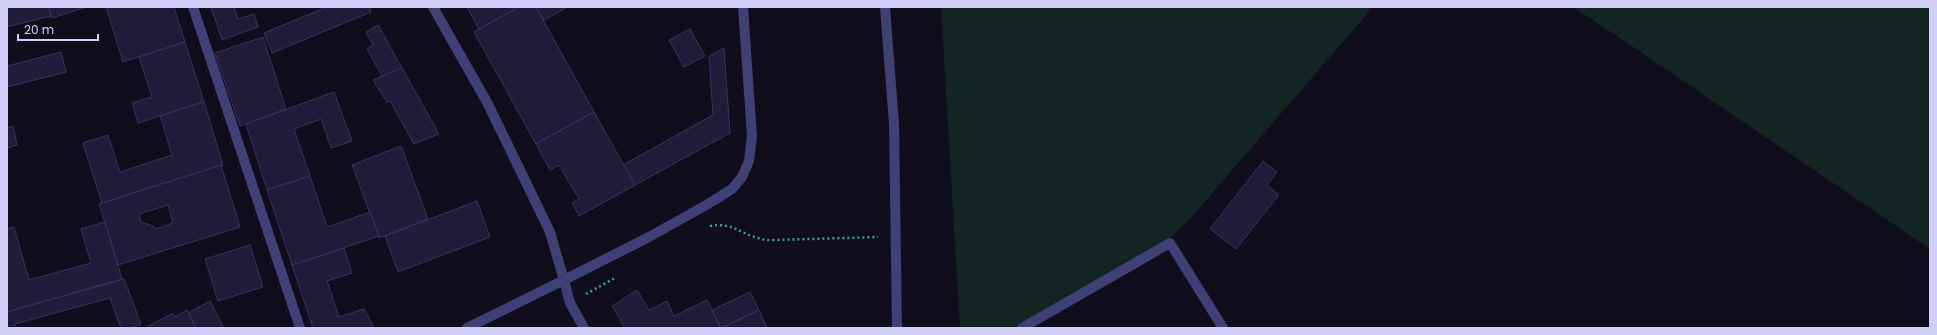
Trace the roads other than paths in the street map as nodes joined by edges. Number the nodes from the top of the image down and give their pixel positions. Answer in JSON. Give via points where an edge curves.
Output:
{"nodes":[{"id":1,"x":193,"y":7,"type":"edge"},
{"id":2,"x":433,"y":7,"type":"edge"},
{"id":3,"x":743,"y":7,"type":"edge"},
{"id":4,"x":885,"y":7,"type":"edge"},
{"id":5,"x":564,"y":280,"type":"junction"},
{"id":6,"x":300,"y":328,"type":"edge"},
{"id":7,"x":467,"y":328,"type":"edge"},
{"id":8,"x":584,"y":328,"type":"edge"},
{"id":9,"x":897,"y":328,"type":"edge"},
{"id":10,"x":1022,"y":328,"type":"edge"},
{"id":11,"x":1223,"y":328,"type":"edge"}],
"edges":[{"from":1,"to":6,"type":"street"},
{"from":2,"to":5,"type":"street","via":[[488,104],[550,232]]},
{"from":3,"to":5,"type":"street","via":[[752,136],[749,161],[742,177],[732,189],[708,204]]},
{"from":4,"to":9,"type":"street","via":[[894,124]]},
{"from":5,"to":7,"type":"street"},
{"from":5,"to":8,"type":"street","via":[[570,303]]},
{"from":10,"to":11,"type":"street","via":[[1170,243]]}]}
